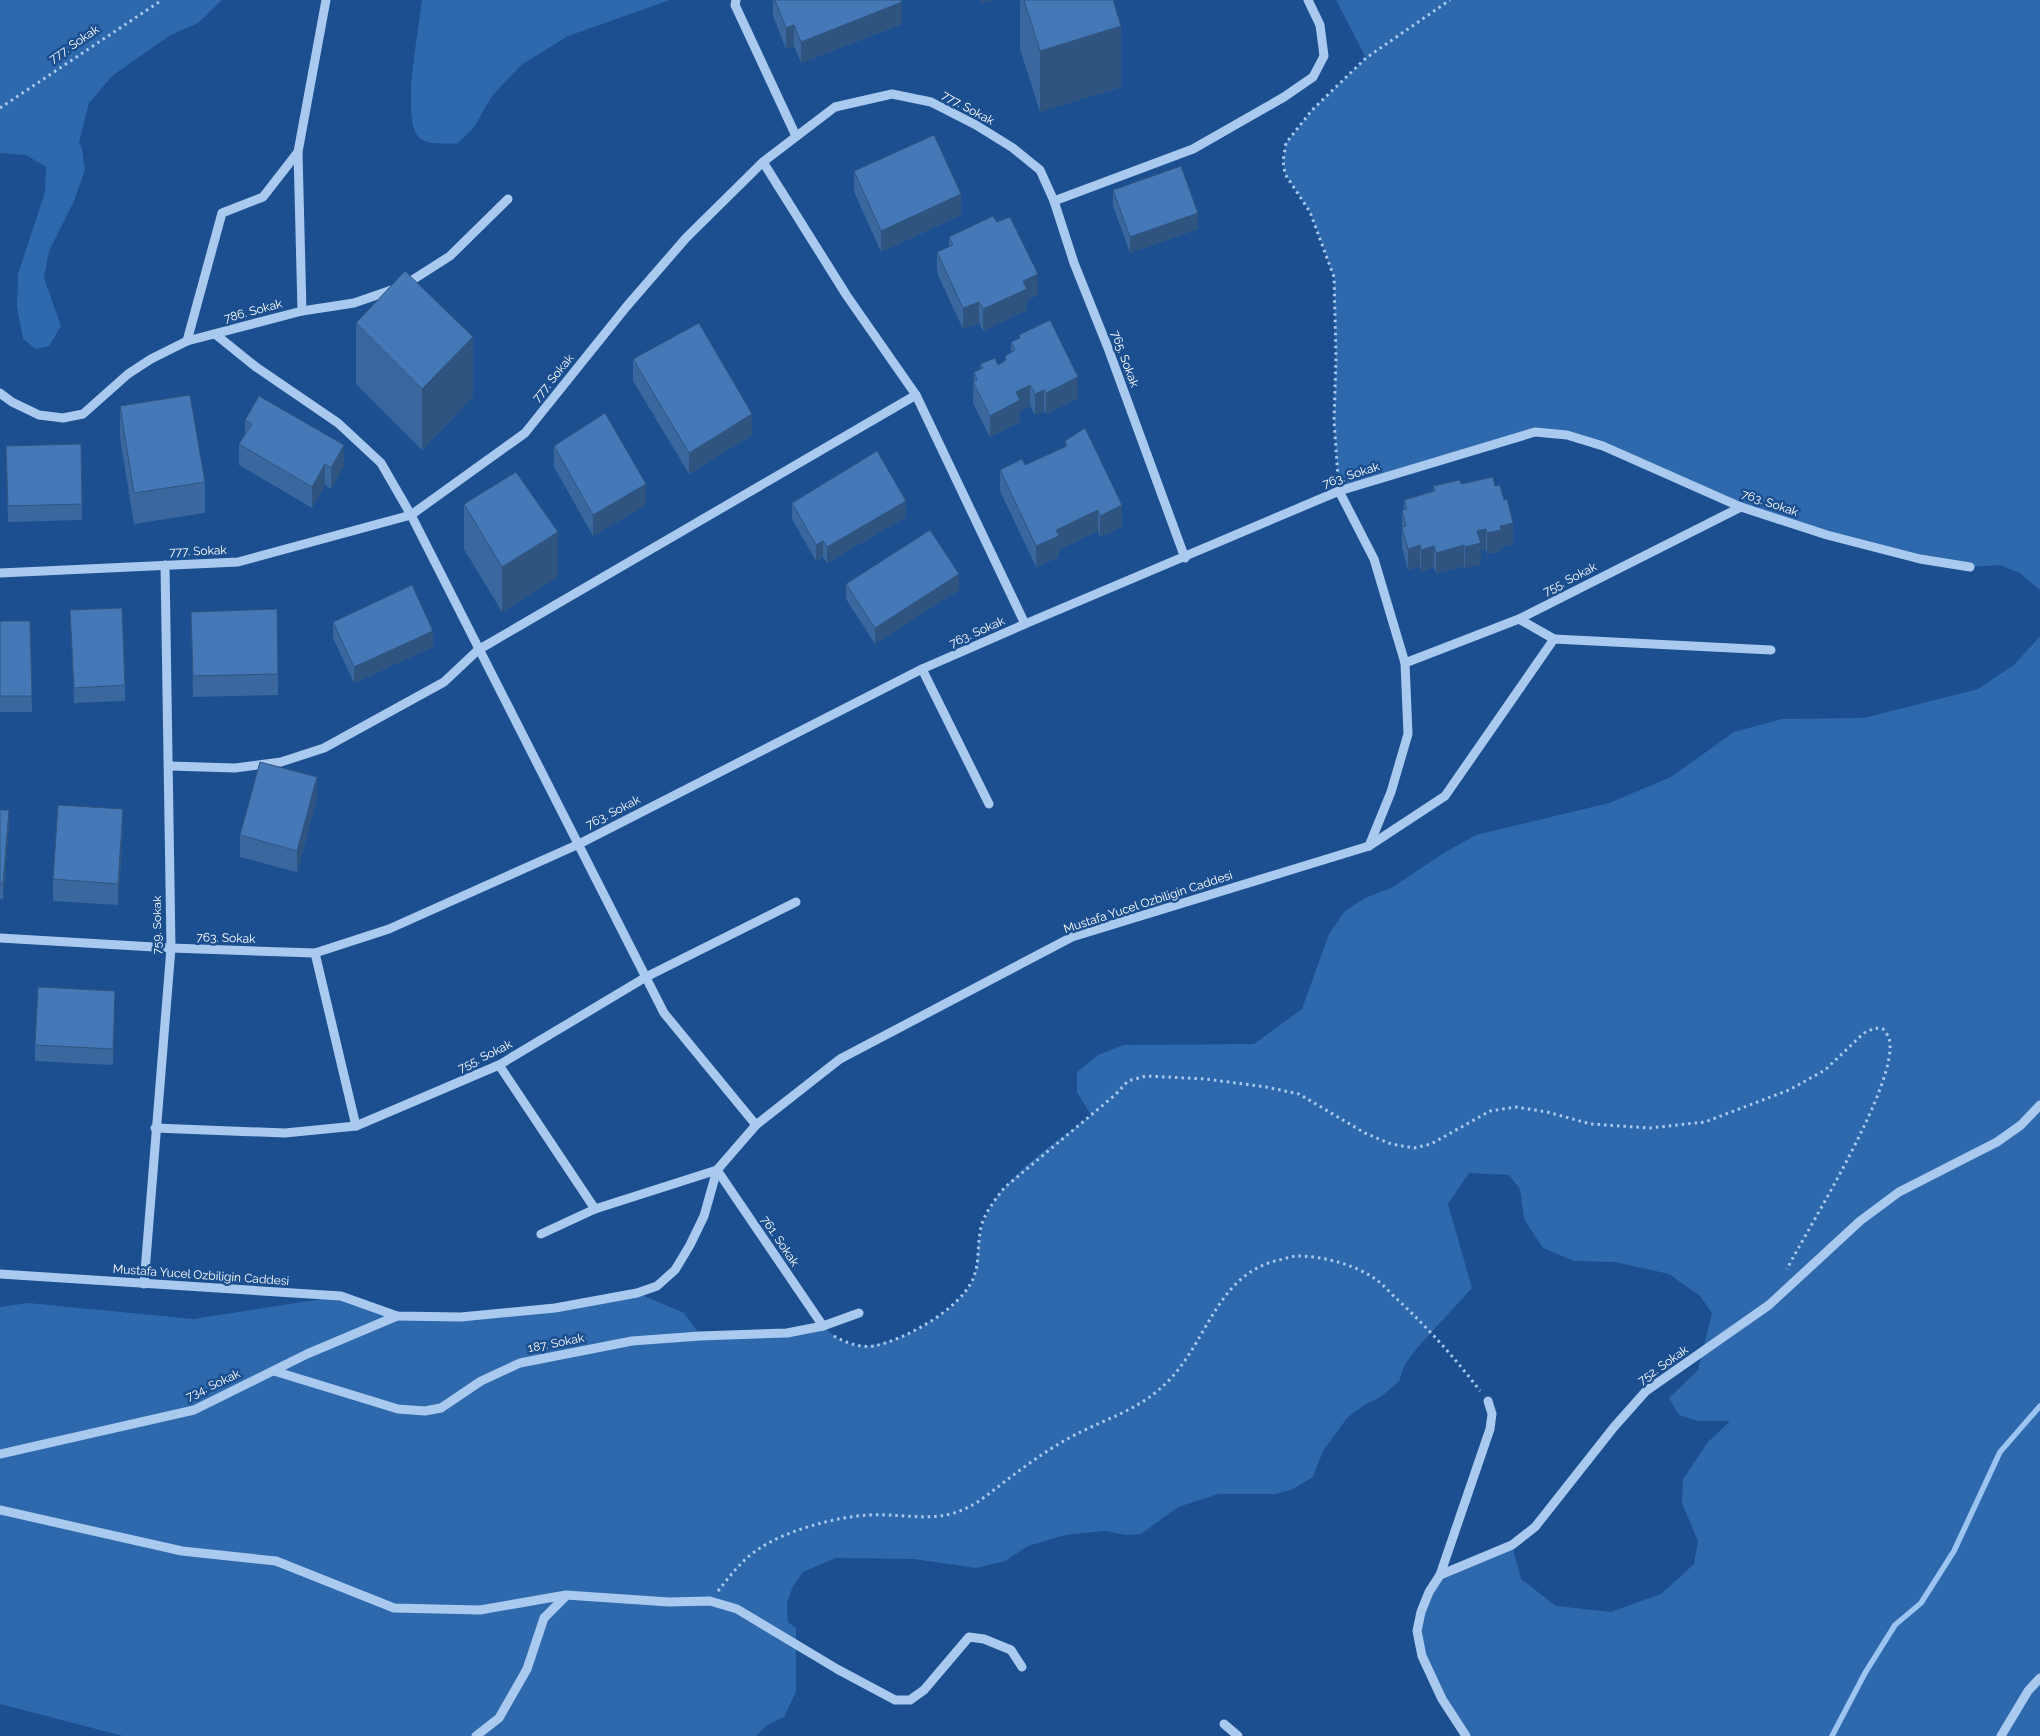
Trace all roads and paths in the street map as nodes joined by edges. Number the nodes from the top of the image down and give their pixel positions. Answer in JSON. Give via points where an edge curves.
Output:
{"nodes":[{"id":1,"x":162,"y":0,"type":"edge"},
{"id":2,"x":326,"y":0,"type":"edge"},
{"id":3,"x":736,"y":0,"type":"edge"},
{"id":4,"x":1308,"y":0,"type":"edge"},
{"id":5,"x":1450,"y":0,"type":"edge"},
{"id":6,"x":0,"y":108,"type":"edge"},
{"id":7,"x":796,"y":136,"type":"junction"},
{"id":8,"x":298,"y":152,"type":"junction"},
{"id":9,"x":763,"y":162,"type":"junction"},
{"id":10,"x":1040,"y":170,"type":"joint"},
{"id":11,"x":508,"y":199,"type":"dead end"},
{"id":12,"x":1054,"y":201,"type":"junction"},
{"id":13,"x":302,"y":311,"type":"junction"},
{"id":14,"x":215,"y":334,"type":"junction"},
{"id":15,"x":187,"y":341,"type":"junction"},
{"id":16,"x":0,"y":393,"type":"edge"},
{"id":17,"x":916,"y":395,"type":"junction"},
{"id":18,"x":1339,"y":491,"type":"junction"},
{"id":19,"x":1741,"y":507,"type":"junction"},
{"id":20,"x":411,"y":515,"type":"junction"},
{"id":21,"x":1185,"y":558,"type":"junction"},
{"id":22,"x":165,"y":565,"type":"junction"},
{"id":23,"x":1970,"y":567,"type":"dead end"},
{"id":24,"x":0,"y":573,"type":"edge"},
{"id":25,"x":1519,"y":619,"type":"junction"},
{"id":26,"x":1025,"y":624,"type":"junction"},
{"id":27,"x":1554,"y":639,"type":"junction"},
{"id":28,"x":478,"y":650,"type":"junction"},
{"id":29,"x":1772,"y":650,"type":"dead end"},
{"id":30,"x":1405,"y":663,"type":"junction"},
{"id":31,"x":922,"y":669,"type":"junction"},
{"id":32,"x":169,"y":766,"type":"junction"},
{"id":33,"x":989,"y":804,"type":"dead end"},
{"id":34,"x":579,"y":844,"type":"junction"},
{"id":35,"x":1369,"y":846,"type":"junction"},
{"id":36,"x":796,"y":902,"type":"dead end"},
{"id":37,"x":0,"y":938,"type":"edge"},
{"id":38,"x":171,"y":948,"type":"junction"},
{"id":39,"x":315,"y":953,"type":"junction"},
{"id":40,"x":646,"y":977,"type":"junction"},
{"id":41,"x":499,"y":1065,"type":"junction"},
{"id":42,"x":2040,"y":1105,"type":"edge"},
{"id":43,"x":756,"y":1125,"type":"junction"},
{"id":44,"x":356,"y":1126,"type":"junction"},
{"id":45,"x":155,"y":1128,"type":"junction"},
{"id":46,"x":717,"y":1170,"type":"junction"},
{"id":47,"x":595,"y":1210,"type":"junction"},
{"id":48,"x":541,"y":1234,"type":"dead end"},
{"id":49,"x":1786,"y":1273,"type":"dead end"},
{"id":50,"x":0,"y":1274,"type":"edge"},
{"id":51,"x":144,"y":1284,"type":"junction"},
{"id":52,"x":859,"y":1313,"type":"dead end"},
{"id":53,"x":397,"y":1316,"type":"junction"},
{"id":54,"x":823,"y":1326,"type":"junction"},
{"id":55,"x":274,"y":1370,"type":"junction"},
{"id":56,"x":1488,"y":1402,"type":"joint"},
{"id":57,"x":0,"y":1454,"type":"edge"},
{"id":58,"x":0,"y":1510,"type":"edge"},
{"id":59,"x":1440,"y":1575,"type":"junction"},
{"id":60,"x":566,"y":1595,"type":"junction"},
{"id":61,"x":710,"y":1601,"type":"junction"},
{"id":62,"x":1022,"y":1666,"type":"dead end"},
{"id":63,"x":2040,"y":1678,"type":"edge"},
{"id":64,"x":1224,"y":1724,"type":"dead end"},
{"id":65,"x":476,"y":1736,"type":"edge"},
{"id":66,"x":1238,"y":1736,"type":"edge"},
{"id":67,"x":1466,"y":1736,"type":"edge"},
{"id":68,"x":2002,"y":1736,"type":"edge"}],
"edges":[{"from":1,"to":6,"type":"path","name":"777. Sokak"},
{"from":2,"to":8,"type":"street"},
{"from":3,"to":7,"type":"street","via":[[735,5]]},
{"from":4,"to":12,"type":"street","via":[[1320,25],[1324,56],[1313,77],[1193,149]]},
{"from":5,"to":18,"type":"path","via":[[1366,58],[1312,110],[1286,143],[1285,174],[1310,212],[1334,277],[1334,421]]},
{"from":7,"to":9,"type":"street","name":"777. Sokak"},
{"from":7,"to":10,"type":"street","name":"777. Sokak","via":[[835,106],[892,94],[931,102],[1012,148]]},
{"from":8,"to":13,"type":"street"},
{"from":8,"to":15,"type":"street","via":[[263,198],[222,213]]},
{"from":9,"to":17,"type":"street","via":[[848,296]]},
{"from":9,"to":20,"type":"street","name":"777. Sokak","via":[[686,238],[525,433]]},
{"from":10,"to":12,"type":"street","name":"765. Sokak"},
{"from":11,"to":13,"type":"street","name":"786. Sokak","via":[[450,256],[403,286],[354,303]]},
{"from":12,"to":21,"type":"street","name":"765. Sokak","via":[[1074,263]]},
{"from":13,"to":14,"type":"street","name":"786. Sokak"},
{"from":14,"to":15,"type":"street","name":"786. Sokak"},
{"from":14,"to":20,"type":"street","via":[[256,367],[338,423],[381,463]]},
{"from":15,"to":16,"type":"street","name":"786. Sokak","via":[[151,358],[128,374],[83,414],[63,418],[39,415]]},
{"from":17,"to":26,"type":"street"},
{"from":17,"to":28,"type":"street"},
{"from":18,"to":19,"type":"street","name":"763. Sokak","via":[[1535,432],[1567,435],[1603,446]]},
{"from":18,"to":21,"type":"street","name":"763. Sokak"},
{"from":18,"to":30,"type":"street","via":[[1374,559]]},
{"from":19,"to":23,"type":"street","name":"763. Sokak","via":[[1845,540],[1920,559]]},
{"from":19,"to":25,"type":"street","name":"755. Sokak"},
{"from":20,"to":22,"type":"street","name":"777. Sokak","via":[[238,562]]},
{"from":20,"to":28,"type":"street"},
{"from":21,"to":26,"type":"street","name":"763. Sokak"},
{"from":22,"to":24,"type":"street","name":"777. Sokak"},
{"from":22,"to":32,"type":"street","name":"759. Sokak"},
{"from":25,"to":27,"type":"street"},
{"from":25,"to":30,"type":"street","name":"755. Sokak"},
{"from":26,"to":31,"type":"street","name":"763. Sokak"},
{"from":27,"to":29,"type":"street"},
{"from":27,"to":35,"type":"street","name":"Mustafa Yucel Ozbiligin Caddesi","via":[[1445,796]]},
{"from":28,"to":32,"type":"street","via":[[444,682],[324,748],[281,762],[235,768]]},
{"from":28,"to":34,"type":"street"},
{"from":30,"to":35,"type":"street","via":[[1408,734],[1391,792]]},
{"from":31,"to":33,"type":"street"},
{"from":31,"to":34,"type":"street","name":"763. Sokak"},
{"from":32,"to":38,"type":"street","name":"759. Sokak"},
{"from":34,"to":39,"type":"street","name":"763. Sokak","via":[[389,929]]},
{"from":34,"to":40,"type":"street"},
{"from":35,"to":43,"type":"street","name":"Mustafa Yucel Ozbiligin Caddesi","via":[[1072,937],[840,1059]]},
{"from":36,"to":40,"type":"street","name":"755. Sokak"},
{"from":37,"to":38,"type":"street","name":"763. Sokak"},
{"from":38,"to":39,"type":"street","name":"763. Sokak"},
{"from":38,"to":45,"type":"street","name":"759. Sokak"},
{"from":39,"to":44,"type":"street"},
{"from":40,"to":41,"type":"street","name":"755. Sokak"},
{"from":40,"to":43,"type":"street","via":[[664,1013]]},
{"from":41,"to":44,"type":"street","name":"755. Sokak"},
{"from":41,"to":47,"type":"street"},
{"from":42,"to":59,"type":"street","name":"752. Sokak","via":[[2021,1126],[1997,1142],[1899,1192],[1860,1221],[1769,1305],[1646,1391],[1535,1527],[1523,1537],[1512,1545]]},
{"from":43,"to":46,"type":"street","name":"Mustafa Yucel Ozbiligin Caddesi"},
{"from":44,"to":45,"type":"street","name":"755. Sokak","via":[[285,1133]]},
{"from":45,"to":51,"type":"street","name":"759. Sokak"},
{"from":46,"to":47,"type":"street"},
{"from":46,"to":53,"type":"street","via":[[704,1216],[690,1245],[675,1270],[658,1286],[637,1293],[501,1314]]},
{"from":46,"to":54,"type":"street","name":"761. Sokak"},
{"from":47,"to":48,"type":"street"},
{"from":49,"to":54,"type":"path","via":[[1874,1103],[1890,1047],[1889,1036],[1883,1029],[1875,1028],[1864,1033],[1825,1070],[1789,1090],[1705,1122],[1650,1128],[1591,1124],[1516,1107],[1490,1111],[1432,1144],[1414,1148],[1391,1144],[1365,1133],[1298,1094],[1206,1079],[1146,1076],[1128,1081],[1004,1188],[990,1206],[982,1226],[973,1280],[937,1318],[873,1346],[852,1344],[835,1337]]},
{"from":50,"to":51,"type":"street","name":"Mustafa Yucel Ozbiligin Caddesi"},
{"from":51,"to":53,"type":"street","name":"Mustafa Yucel Ozbiligin Caddesi","via":[[341,1296]]},
{"from":52,"to":54,"type":"street","name":"187. Sokak"},
{"from":53,"to":55,"type":"street","name":"734. Sokak"},
{"from":54,"to":55,"type":"street","name":"187. Sokak","via":[[787,1333],[632,1341],[520,1363],[482,1381],[441,1408],[425,1411],[398,1410]]},
{"from":55,"to":57,"type":"street","name":"734. Sokak","via":[[194,1410]]},
{"from":56,"to":59,"type":"street","via":[[1492,1414],[1490,1430]]},
{"from":56,"to":61,"type":"path","via":[[1462,1367],[1375,1278],[1343,1263],[1296,1256],[1262,1264],[1240,1278],[1217,1307],[1196,1345],[1153,1397],[1069,1438],[970,1508],[941,1517],[868,1515],[787,1534],[758,1549],[738,1565]]},
{"from":58,"to":60,"type":"street","via":[[182,1551],[276,1560],[394,1608],[480,1610]]},
{"from":59,"to":67,"type":"street","via":[[1424,1605],[1417,1631],[1422,1656],[1442,1699]]},
{"from":60,"to":61,"type":"street","via":[[669,1602]]},
{"from":60,"to":65,"type":"street","via":[[544,1618],[528,1669],[499,1718]]},
{"from":61,"to":62,"type":"street","via":[[736,1609],[837,1670],[895,1700],[910,1700],[924,1690],[969,1638],[984,1638],[1011,1650]]},
{"from":63,"to":68,"type":"street","via":[[2028,1691]]},
{"from":64,"to":66,"type":"street"}]}
